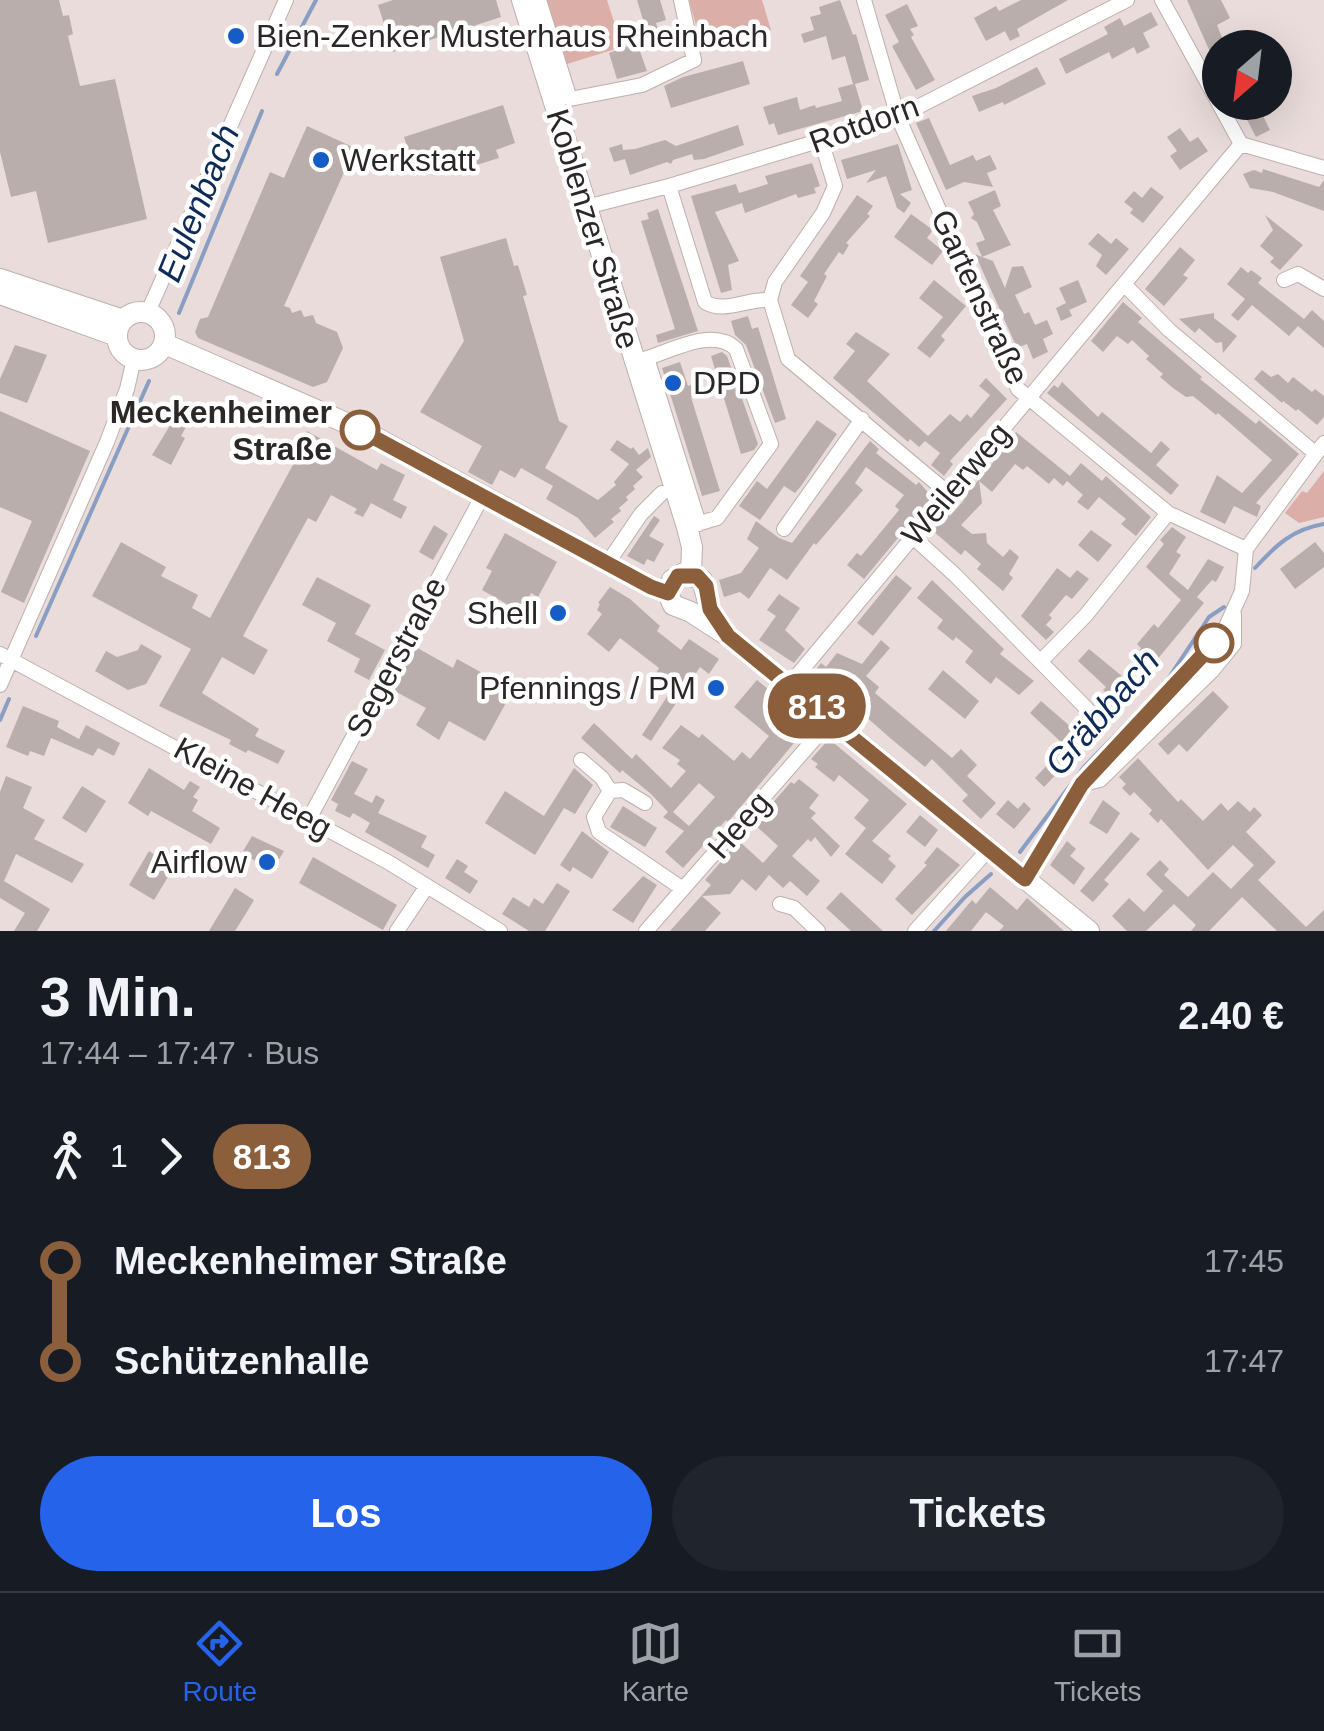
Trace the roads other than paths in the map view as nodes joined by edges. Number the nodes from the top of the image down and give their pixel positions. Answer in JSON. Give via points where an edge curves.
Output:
{"nodes":[{"id":1,"x":286,"y":0,"type":"edge"},
{"id":2,"x":522,"y":0,"type":"edge"},
{"id":3,"x":539,"y":0,"type":"edge"},
{"id":4,"x":681,"y":0,"type":"edge"},
{"id":5,"x":864,"y":0,"type":"edge"},
{"id":6,"x":1127,"y":0,"type":"edge"},
{"id":7,"x":1162,"y":0,"type":"edge"},
{"id":8,"x":898,"y":117,"type":"junction"},
{"id":9,"x":821,"y":140,"type":"junction"},
{"id":10,"x":1241,"y":144,"type":"junction"},
{"id":11,"x":1324,"y":168,"type":"edge"},
{"id":12,"x":670,"y":186,"type":"junction"},
{"id":13,"x":586,"y":207,"type":"junction"},
{"id":14,"x":0,"y":279,"type":"edge"},
{"id":15,"x":1284,"y":280,"type":"dead end"},
{"id":16,"x":1124,"y":284,"type":"junction"},
{"id":17,"x":1324,"y":290,"type":"edge"},
{"id":18,"x":0,"y":294,"type":"edge"},
{"id":19,"x":770,"y":300,"type":"junction"},
{"id":20,"x":148,"y":312,"type":"junction"},
{"id":21,"x":120,"y":328,"type":"junction"},
{"id":22,"x":165,"y":344,"type":"junction"},
{"id":23,"x":134,"y":359,"type":"junction"},
{"id":24,"x":641,"y":360,"type":"junction"},
{"id":25,"x":1028,"y":399,"type":"junction"},
{"id":26,"x":862,"y":420,"type":"junction"},
{"id":27,"x":1320,"y":448,"type":"edge"},
{"id":28,"x":948,"y":492,"type":"junction"},
{"id":29,"x":662,"y":493,"type":"dead end"},
{"id":30,"x":483,"y":496,"type":"junction"},
{"id":31,"x":1168,"y":513,"type":"junction"},
{"id":32,"x":693,"y":525,"type":"junction"},
{"id":33,"x":784,"y":529,"type":"dead end"},
{"id":34,"x":912,"y":536,"type":"junction"},
{"id":35,"x":1246,"y":548,"type":"junction"},
{"id":36,"x":606,"y":564,"type":"junction"},
{"id":37,"x":691,"y":573,"type":"junction"},
{"id":38,"x":668,"y":593,"type":"junction"},
{"id":39,"x":699,"y":605,"type":"junction"},
{"id":40,"x":6,"y":657,"type":"edge"},
{"id":41,"x":1041,"y":661,"type":"junction"},
{"id":42,"x":790,"y":684,"type":"junction"},
{"id":43,"x":0,"y":685,"type":"edge"},
{"id":44,"x":1087,"y":709,"type":"dead end"},
{"id":45,"x":832,"y":719,"type":"junction"},
{"id":46,"x":581,"y":760,"type":"dead end"},
{"id":47,"x":610,"y":791,"type":"junction"},
{"id":48,"x":645,"y":803,"type":"dead end"},
{"id":49,"x":308,"y":819,"type":"junction"},
{"id":50,"x":988,"y":848,"type":"junction"},
{"id":51,"x":1025,"y":879,"type":"junction"},
{"id":52,"x":426,"y":886,"type":"junction"},
{"id":53,"x":683,"y":889,"type":"junction"},
{"id":54,"x":780,"y":904,"type":"dead end"},
{"id":55,"x":397,"y":931,"type":"edge"},
{"id":56,"x":500,"y":931,"type":"edge"},
{"id":57,"x":646,"y":931,"type":"edge"},
{"id":58,"x":818,"y":931,"type":"edge"},
{"id":59,"x":915,"y":931,"type":"edge"},
{"id":60,"x":1089,"y":931,"type":"edge"}],
"edges":[{"from":1,"to":20,"type":"street"},
{"from":2,"to":13,"type":"main road","name":"Koblenzer Straße"},
{"from":3,"to":4,"type":"street","via":[[570,98],[642,85],[694,60]]},
{"from":5,"to":8,"type":"street","name":"Gartenstraße"},
{"from":6,"to":8,"type":"street","name":"Rotdorn"},
{"from":7,"to":10,"type":"street"},
{"from":8,"to":9,"type":"street","name":"Rotdorn"},
{"from":8,"to":25,"type":"street","name":"Gartenstraße"},
{"from":9,"to":12,"type":"street","name":"Rotdorn"},
{"from":9,"to":19,"type":"street","via":[[835,186]]},
{"from":10,"to":11,"type":"street"},
{"from":10,"to":16,"type":"street","name":"Weilerweg"},
{"from":12,"to":13,"type":"street","name":"Rotdorn"},
{"from":12,"to":19,"type":"street","via":[[705,302],[722,308]]},
{"from":13,"to":24,"type":"main road","name":"Koblenzer Straße"},
{"from":14,"to":21,"type":"main road"},
{"from":15,"to":17,"type":"street","via":[[1298,274]]},
{"from":16,"to":25,"type":"street","name":"Weilerweg"},
{"from":16,"to":27,"type":"street","via":[[1170,330]]},
{"from":18,"to":21,"type":"main road"},
{"from":19,"to":26,"type":"street","via":[[788,359]]},
{"from":20,"to":21,"type":"main road"},
{"from":20,"to":22,"type":"main road","via":[[163,324]]},
{"from":21,"to":23,"type":"main road","via":[[124,354]]},
{"from":22,"to":23,"type":"main road","via":[[154,357]]},
{"from":22,"to":30,"type":"main road","via":[[360,430]]},
{"from":23,"to":40,"type":"street","via":[[107,442]]},
{"from":24,"to":32,"type":"main road","name":"Koblenzer Straße"},
{"from":24,"to":32,"type":"street","via":[[728,340],[770,444],[717,518]]},
{"from":25,"to":28,"type":"street","name":"Weilerweg"},
{"from":25,"to":31,"type":"street","name":"Gartenstraße"},
{"from":26,"to":28,"type":"street"},
{"from":26,"to":33,"type":"street"},
{"from":27,"to":35,"type":"street"},
{"from":28,"to":34,"type":"street","name":"Weilerweg"},
{"from":29,"to":36,"type":"street"},
{"from":30,"to":36,"type":"main road"},
{"from":30,"to":49,"type":"street","name":"Segerstraße"},
{"from":31,"to":35,"type":"street","name":"Gartenstraße"},
{"from":31,"to":41,"type":"street"},
{"from":32,"to":37,"type":"main road","name":"Koblenzer Straße"},
{"from":34,"to":41,"type":"street"},
{"from":34,"to":42,"type":"street","name":"Weilerweg"},
{"from":35,"to":51,"type":"street","via":[[1234,612],[1196,664],[1082,784]]},
{"from":36,"to":38,"type":"main road"},
{"from":37,"to":38,"type":"main road","via":[[672,580]]},
{"from":37,"to":39,"type":"main road","via":[[706,586]]},
{"from":38,"to":39,"type":"main road","via":[[678,610]]},
{"from":39,"to":42,"type":"main road"},
{"from":40,"to":43,"type":"street"},
{"from":40,"to":49,"type":"street","name":"Kleine Heeg"},
{"from":41,"to":44,"type":"street"},
{"from":42,"to":45,"type":"main road"},
{"from":45,"to":50,"type":"main road"},
{"from":45,"to":53,"type":"street","name":"Heeg"},
{"from":46,"to":47,"type":"street"},
{"from":47,"to":48,"type":"street","via":[[624,790]]},
{"from":47,"to":53,"type":"street","via":[[594,817],[599,832]]},
{"from":49,"to":52,"type":"street","name":"Kleine Heeg"},
{"from":50,"to":51,"type":"main road"},
{"from":50,"to":59,"type":"street"},
{"from":51,"to":60,"type":"main road"},
{"from":52,"to":55,"type":"street"},
{"from":52,"to":56,"type":"street","name":"Kleine Heeg"},
{"from":53,"to":57,"type":"street","name":"Heeg"},
{"from":54,"to":58,"type":"street"}]}
